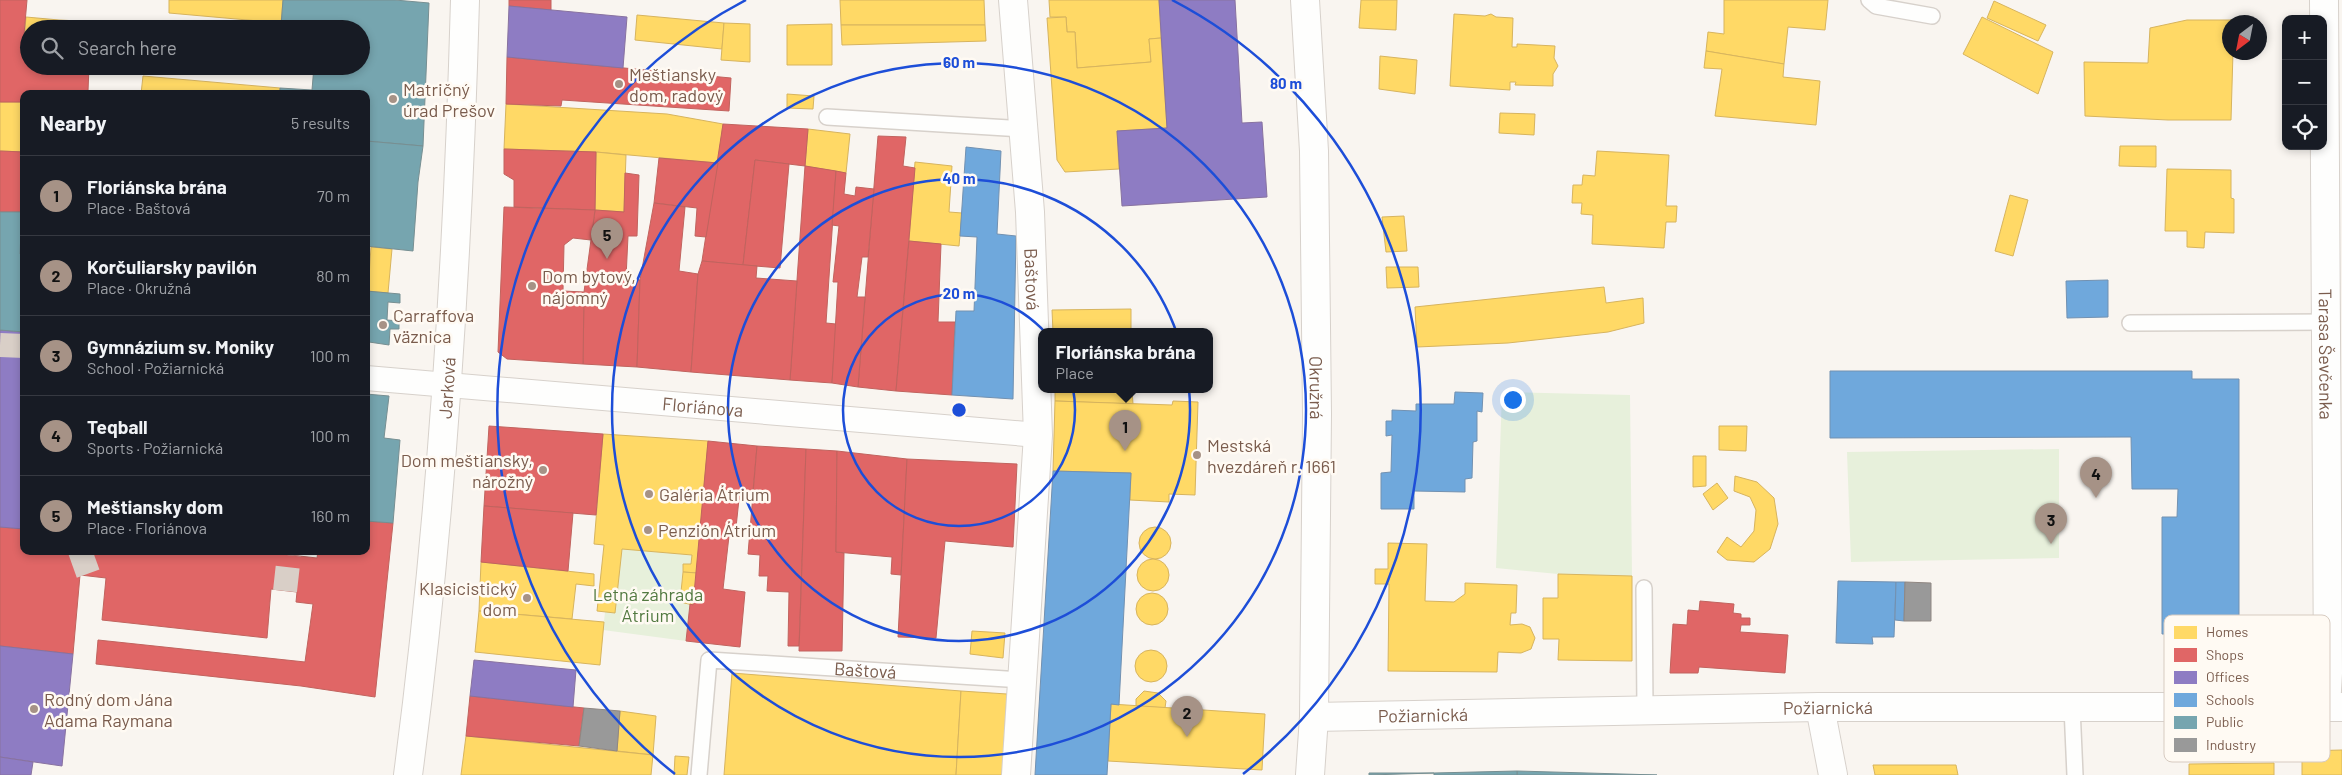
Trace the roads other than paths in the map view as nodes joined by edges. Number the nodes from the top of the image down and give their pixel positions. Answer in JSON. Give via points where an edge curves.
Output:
{"nodes":[{"id":1,"x":465,"y":0,"type":"edge"},
{"id":2,"x":1013,"y":0,"type":"edge"},
{"id":3,"x":1305,"y":0,"type":"edge"},
{"id":4,"x":1870,"y":0,"type":"edge"},
{"id":5,"x":2324,"y":0,"type":"edge"},
{"id":6,"x":1932,"y":16,"type":"dead end"},
{"id":7,"x":2333,"y":35,"type":"edge"},
{"id":8,"x":827,"y":117,"type":"dead end"},
{"id":9,"x":1024,"y":129,"type":"junction"},
{"id":10,"x":2334,"y":291,"type":"edge"},
{"id":11,"x":2326,"y":322,"type":"junction"},
{"id":12,"x":2130,"y":323,"type":"dead end"},
{"id":13,"x":370,"y":378,"type":"edge"},
{"id":14,"x":448,"y":386,"type":"junction"},
{"id":15,"x":1038,"y":435,"type":"junction"},
{"id":16,"x":2334,"y":496,"type":"edge"},
{"id":17,"x":1644,"y":588,"type":"dead end"},
{"id":18,"x":1022,"y":680,"type":"junction"},
{"id":19,"x":1820,"y":707,"type":"junction"},
{"id":20,"x":2072,"y":707,"type":"junction"},
{"id":21,"x":2164,"y":707,"type":"edge"},
{"id":22,"x":2334,"y":707,"type":"edge"},
{"id":23,"x":1646,"y":710,"type":"junction"},
{"id":24,"x":1314,"y":717,"type":"junction"},
{"id":25,"x":408,"y":775,"type":"edge"},
{"id":26,"x":699,"y":775,"type":"edge"},
{"id":27,"x":1016,"y":775,"type":"edge"},
{"id":28,"x":1310,"y":775,"type":"edge"},
{"id":29,"x":1833,"y":775,"type":"edge"},
{"id":30,"x":2075,"y":775,"type":"edge"}],
"edges":[{"from":1,"to":14,"type":"street","name":"Jarková"},
{"from":2,"to":9,"type":"street","name":"Baštová"},
{"from":3,"to":24,"type":"street","name":"Okružná","via":[[1314,151],[1317,387]]},
{"from":4,"to":6,"type":"lane","via":[[1876,6]]},
{"from":5,"to":7,"type":"street","name":"Tarasa Ševčenka"},
{"from":7,"to":10,"type":"street","name":"Tarasa Ševčenka"},
{"from":8,"to":9,"type":"lane"},
{"from":9,"to":15,"type":"street","name":"Baštová"},
{"from":10,"to":11,"type":"street","name":"Tarasa Ševčenka"},
{"from":11,"to":12,"type":"lane"},
{"from":11,"to":16,"type":"street","name":"Tarasa Ševčenka"},
{"from":13,"to":14,"type":"street","name":"Floriánova"},
{"from":14,"to":15,"type":"street","name":"Floriánova"},
{"from":14,"to":25,"type":"street","name":"Jarková","via":[[424,656]]},
{"from":15,"to":18,"type":"street","name":"Baštová"},
{"from":16,"to":22,"type":"street","name":"Tarasa Ševčenka"},
{"from":17,"to":23,"type":"lane"},
{"from":18,"to":26,"type":"lane","name":"Baštová","via":[[710,660]]},
{"from":18,"to":27,"type":"street","name":"Baštová"},
{"from":19,"to":20,"type":"street","name":"Požiarnická"},
{"from":19,"to":23,"type":"street","name":"Požiarnická"},
{"from":19,"to":29,"type":"street"},
{"from":20,"to":21,"type":"street","name":"Požiarnická"},
{"from":20,"to":30,"type":"lane"},
{"from":23,"to":24,"type":"street","name":"Požiarnická"},
{"from":24,"to":28,"type":"street","name":"Okružná"}]}
